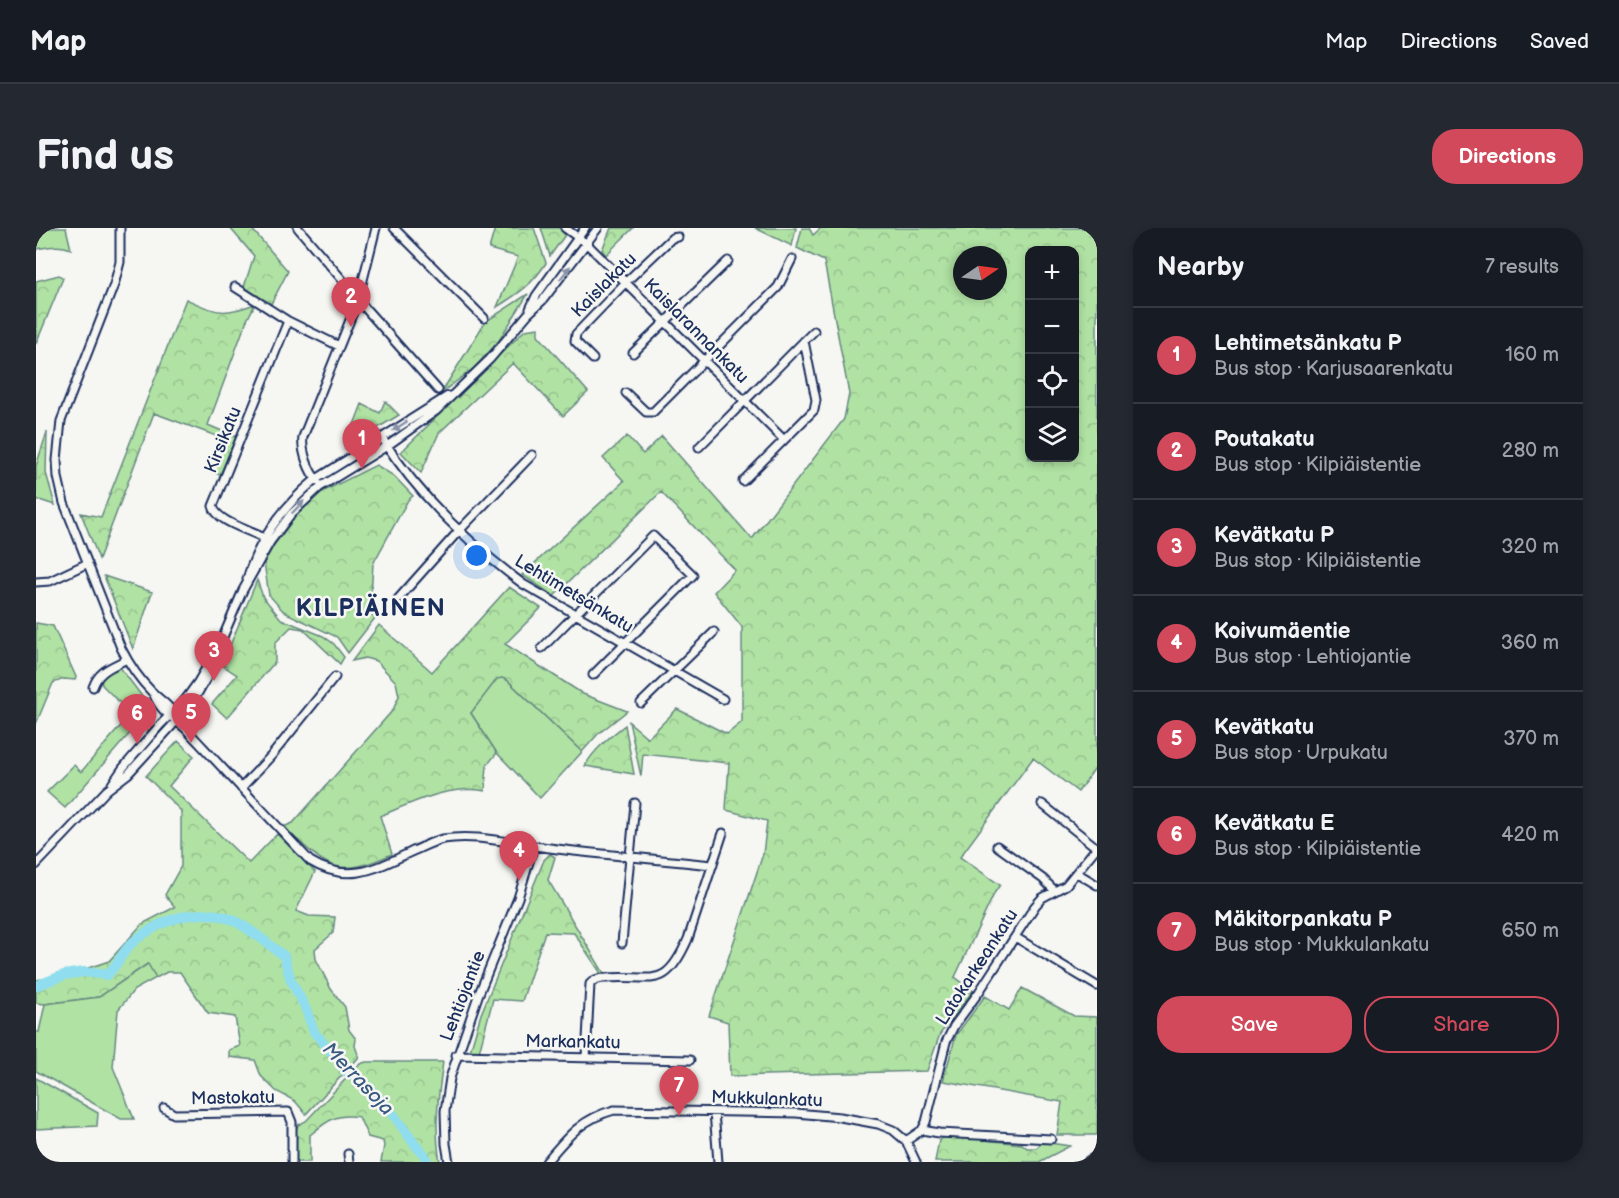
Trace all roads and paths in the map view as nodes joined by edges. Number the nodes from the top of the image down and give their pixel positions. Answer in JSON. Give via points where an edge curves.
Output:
{"nodes":[{"id":1,"x":120,"y":228,"type":"edge"},
{"id":2,"x":298,"y":228,"type":"edge"},
{"id":3,"x":376,"y":228,"type":"edge"},
{"id":4,"x":394,"y":228,"type":"edge"},
{"id":5,"x":565,"y":228,"type":"edge"},
{"id":6,"x":585,"y":228,"type":"edge"},
{"id":7,"x":598,"y":228,"type":"edge"},
{"id":8,"x":678,"y":237,"type":"dead end"},
{"id":9,"x":578,"y":238,"type":"junction"},
{"id":10,"x":587,"y":244,"type":"junction"},
{"id":11,"x":792,"y":258,"type":"dead end"},
{"id":12,"x":728,"y":261,"type":"dead end"},
{"id":13,"x":626,"y":282,"type":"junction"},
{"id":14,"x":235,"y":287,"type":"dead end"},
{"id":15,"x":359,"y":297,"type":"junction"},
{"id":16,"x":528,"y":314,"type":"junction"},
{"id":17,"x":484,"y":318,"type":"dead end"},
{"id":18,"x":288,"y":321,"type":"junction"},
{"id":19,"x":665,"y":322,"type":"junction"},
{"id":20,"x":814,"y":331,"type":"dead end"},
{"id":21,"x":804,"y":341,"type":"junction"},
{"id":22,"x":339,"y":346,"type":"junction"},
{"id":23,"x":633,"y":353,"type":"dead end"},
{"id":24,"x":593,"y":359,"type":"dead end"},
{"id":25,"x":704,"y":361,"type":"junction"},
{"id":26,"x":460,"y":388,"type":"junction"},
{"id":27,"x":438,"y":390,"type":"dead end"},
{"id":28,"x":626,"y":393,"type":"dead end"},
{"id":29,"x":745,"y":401,"type":"junction"},
{"id":30,"x":382,"y":438,"type":"junction"},
{"id":31,"x":784,"y":440,"type":"junction"},
{"id":32,"x":387,"y":446,"type":"junction"},
{"id":33,"x":699,"y":447,"type":"dead end"},
{"id":34,"x":532,"y":455,"type":"dead end"},
{"id":35,"x":743,"y":481,"type":"dead end"},
{"id":36,"x":321,"y":482,"type":"junction"},
{"id":37,"x":460,"y":530,"type":"junction"},
{"id":38,"x":267,"y":540,"type":"junction"},
{"id":39,"x":88,"y":563,"type":"junction"},
{"id":40,"x":36,"y":582,"type":"edge"},
{"id":41,"x":398,"y":599,"type":"dead end"},
{"id":42,"x":575,"y":614,"type":"junction"},
{"id":43,"x":714,"y":632,"type":"dead end"},
{"id":44,"x":626,"y":643,"type":"junction"},
{"id":45,"x":220,"y":644,"type":"junction"},
{"id":46,"x":542,"y":648,"type":"dead end"},
{"id":47,"x":127,"y":659,"type":"junction"},
{"id":48,"x":675,"y":671,"type":"junction"},
{"id":49,"x":593,"y":675,"type":"dead end"},
{"id":50,"x":335,"y":677,"type":"dead end"},
{"id":51,"x":93,"y":687,"type":"dead end"},
{"id":52,"x":723,"y":699,"type":"dead end"},
{"id":53,"x":641,"y":703,"type":"dead end"},
{"id":54,"x":170,"y":714,"type":"junction"},
{"id":55,"x":177,"y":722,"type":"junction"},
{"id":56,"x":241,"y":788,"type":"junction"},
{"id":57,"x":107,"y":790,"type":"junction"},
{"id":58,"x":635,"y":803,"type":"dead end"},
{"id":59,"x":1042,"y":804,"type":"dead end"},
{"id":60,"x":723,"y":832,"type":"dead end"},
{"id":61,"x":534,"y":846,"type":"junction"},
{"id":62,"x":997,"y":846,"type":"dead end"},
{"id":63,"x":1097,"y":848,"type":"edge"},
{"id":64,"x":630,"y":856,"type":"junction"},
{"id":65,"x":36,"y":865,"type":"edge"},
{"id":66,"x":713,"y":865,"type":"junction"},
{"id":67,"x":1077,"y":873,"type":"junction"},
{"id":68,"x":1097,"y":885,"type":"edge"},
{"id":69,"x":1055,"y":891,"type":"junction"},
{"id":70,"x":1015,"y":937,"type":"junction"},
{"id":71,"x":622,"y":943,"type":"dead end"},
{"id":72,"x":1097,"y":986,"type":"edge"},
{"id":73,"x":456,"y":1055,"type":"junction"},
{"id":74,"x":586,"y":1058,"type":"junction"},
{"id":75,"x":690,"y":1060,"type":"dead end"},
{"id":76,"x":164,"y":1108,"type":"dead end"},
{"id":77,"x":714,"y":1112,"type":"junction"},
{"id":78,"x":922,"y":1130,"type":"junction"},
{"id":79,"x":1051,"y":1139,"type":"dead end"},
{"id":80,"x":906,"y":1141,"type":"junction"},
{"id":81,"x":348,"y":1154,"type":"dead end"},
{"id":82,"x":1097,"y":1159,"type":"edge"},
{"id":83,"x":292,"y":1162,"type":"edge"},
{"id":84,"x":349,"y":1162,"type":"edge"},
{"id":85,"x":449,"y":1162,"type":"edge"},
{"id":86,"x":546,"y":1162,"type":"edge"},
{"id":87,"x":718,"y":1162,"type":"edge"},
{"id":88,"x":916,"y":1162,"type":"edge"},
{"id":89,"x":1090,"y":1162,"type":"edge"}],
"edges":[{"from":1,"to":39,"type":"street","via":[[117,273],[61,421],[57,447],[61,492]]},
{"from":2,"to":15,"type":"street"},
{"from":3,"to":15,"type":"street"},
{"from":4,"to":17,"type":"street"},
{"from":5,"to":9,"type":"street","name":"Kaislarannankatu"},
{"from":6,"to":9,"type":"street"},
{"from":7,"to":10,"type":"street"},
{"from":8,"to":13,"type":"street","name":"Kaislakatu","via":[[672,238]]},
{"from":9,"to":10,"type":"street","name":"Kaislarannankatu"},
{"from":9,"to":16,"type":"street","via":[[536,296]]},
{"from":10,"to":13,"type":"street","name":"Kaislarannankatu"},
{"from":16,"to":10,"type":"street","one_way":true},
{"from":11,"to":25,"type":"street","via":[[778,287]]},
{"from":12,"to":19,"type":"street"},
{"from":13,"to":19,"type":"street","name":"Kaislarannankatu"},
{"from":13,"to":24,"type":"street","name":"Kaislakatu","via":[[576,334],[575,341]]},
{"from":14,"to":18,"type":"street"},
{"from":15,"to":22,"type":"street"},
{"from":15,"to":27,"type":"street"},
{"from":16,"to":26,"type":"street"},
{"from":18,"to":22,"type":"street"},
{"from":18,"to":38,"type":"street","name":"Kirsikatu","via":[[213,506],[219,518]]},
{"from":19,"to":23,"type":"street"},
{"from":19,"to":25,"type":"street","name":"Kaislarannankatu"},
{"from":20,"to":21,"type":"street"},
{"from":21,"to":29,"type":"street"},
{"from":21,"to":31,"type":"street","via":[[816,400],[814,410]]},
{"from":22,"to":36,"type":"street","via":[[303,437],[303,450]]},
{"from":25,"to":28,"type":"street","via":[[653,412],[646,412]]},
{"from":25,"to":29,"type":"street","name":"Kaislarannankatu"},
{"from":26,"to":30,"type":"street","one_way":true},
{"from":26,"to":32,"type":"street","via":[[436,411]]},
{"from":29,"to":31,"type":"street","name":"Kaislarannankatu"},
{"from":29,"to":33,"type":"street"},
{"from":30,"to":32,"type":"street","name":"Lehtimetsänkatu"},
{"from":30,"to":36,"type":"street"},
{"from":31,"to":35,"type":"street"},
{"from":32,"to":36,"type":"street"},
{"from":32,"to":37,"type":"street","name":"Lehtimetsänkatu","via":[[404,472]]},
{"from":34,"to":37,"type":"street"},
{"from":36,"to":38,"type":"street","via":[[285,508]]},
{"from":37,"to":41,"type":"street"},
{"from":37,"to":42,"type":"street","name":"Lehtimetsänkatu","via":[[523,584]]},
{"from":38,"to":45,"type":"street","via":[[252,562]]},
{"from":39,"to":40,"type":"street","via":[[50,581]]},
{"from":39,"to":47,"type":"street"},
{"from":42,"to":44,"type":"street","name":"Lehtimetsänkatu"},
{"from":42,"to":44,"type":"street","via":[[653,536],[693,575]]},
{"from":42,"to":46,"type":"street"},
{"from":43,"to":48,"type":"street"},
{"from":44,"to":48,"type":"street","name":"Lehtimetsänkatu"},
{"from":44,"to":49,"type":"street"},
{"from":45,"to":54,"type":"street","via":[[198,682]]},
{"from":45,"to":55,"type":"street","via":[[205,684]]},
{"from":47,"to":51,"type":"street","via":[[104,670]]},
{"from":47,"to":54,"type":"street","via":[[154,695],[163,700]]},
{"from":48,"to":52,"type":"street","name":"Lehtimetsänkatu"},
{"from":48,"to":53,"type":"street"},
{"from":50,"to":56,"type":"street"},
{"from":54,"to":55,"type":"street"},
{"from":54,"to":57,"type":"street"},
{"from":55,"to":56,"type":"street"},
{"from":55,"to":57,"type":"street","via":[[128,774]]},
{"from":56,"to":61,"type":"street","via":[[310,861],[340,873],[377,868],[441,839],[474,837]]},
{"from":57,"to":65,"type":"street"},
{"from":58,"to":64,"type":"street"},
{"from":59,"to":63,"type":"street"},
{"from":60,"to":66,"type":"street"},
{"from":61,"to":64,"type":"street"},
{"from":61,"to":73,"type":"street","name":"Lehtiojantie","via":[[518,898]]},
{"from":62,"to":69,"type":"street"},
{"from":63,"to":67,"type":"street"},
{"from":64,"to":66,"type":"street"},
{"from":64,"to":71,"type":"street"},
{"from":66,"to":74,"type":"street","via":[[682,954],[671,967],[659,978],[618,977],[593,980],[590,984]]},
{"from":67,"to":68,"type":"street"},
{"from":67,"to":69,"type":"street"},
{"from":69,"to":70,"type":"street","name":"Latokarkeankatu","via":[[1035,906]]},
{"from":70,"to":72,"type":"street"},
{"from":70,"to":78,"type":"street","name":"Latokarkeankatu","via":[[946,1042]]},
{"from":73,"to":74,"type":"street","name":"Markankatu"},
{"from":73,"to":85,"type":"street","name":"Lehtiojantie","via":[[445,1111]]},
{"from":74,"to":75,"type":"street","name":"Markankatu"},
{"from":76,"to":83,"type":"street","name":"Mastokatu","via":[[174,1114],[288,1112],[292,1122]]},
{"from":77,"to":80,"type":"street","name":"Mukkulankatu","via":[[840,1117],[878,1124]]},
{"from":77,"to":86,"type":"street","name":"Mukkulankatu","via":[[614,1110],[597,1114],[566,1138]]},
{"from":77,"to":87,"type":"street"},
{"from":78,"to":79,"type":"street"},
{"from":78,"to":80,"type":"street"},
{"from":80,"to":88,"type":"street"},
{"from":81,"to":84,"type":"street"},
{"from":82,"to":89,"type":"highway"}]}
